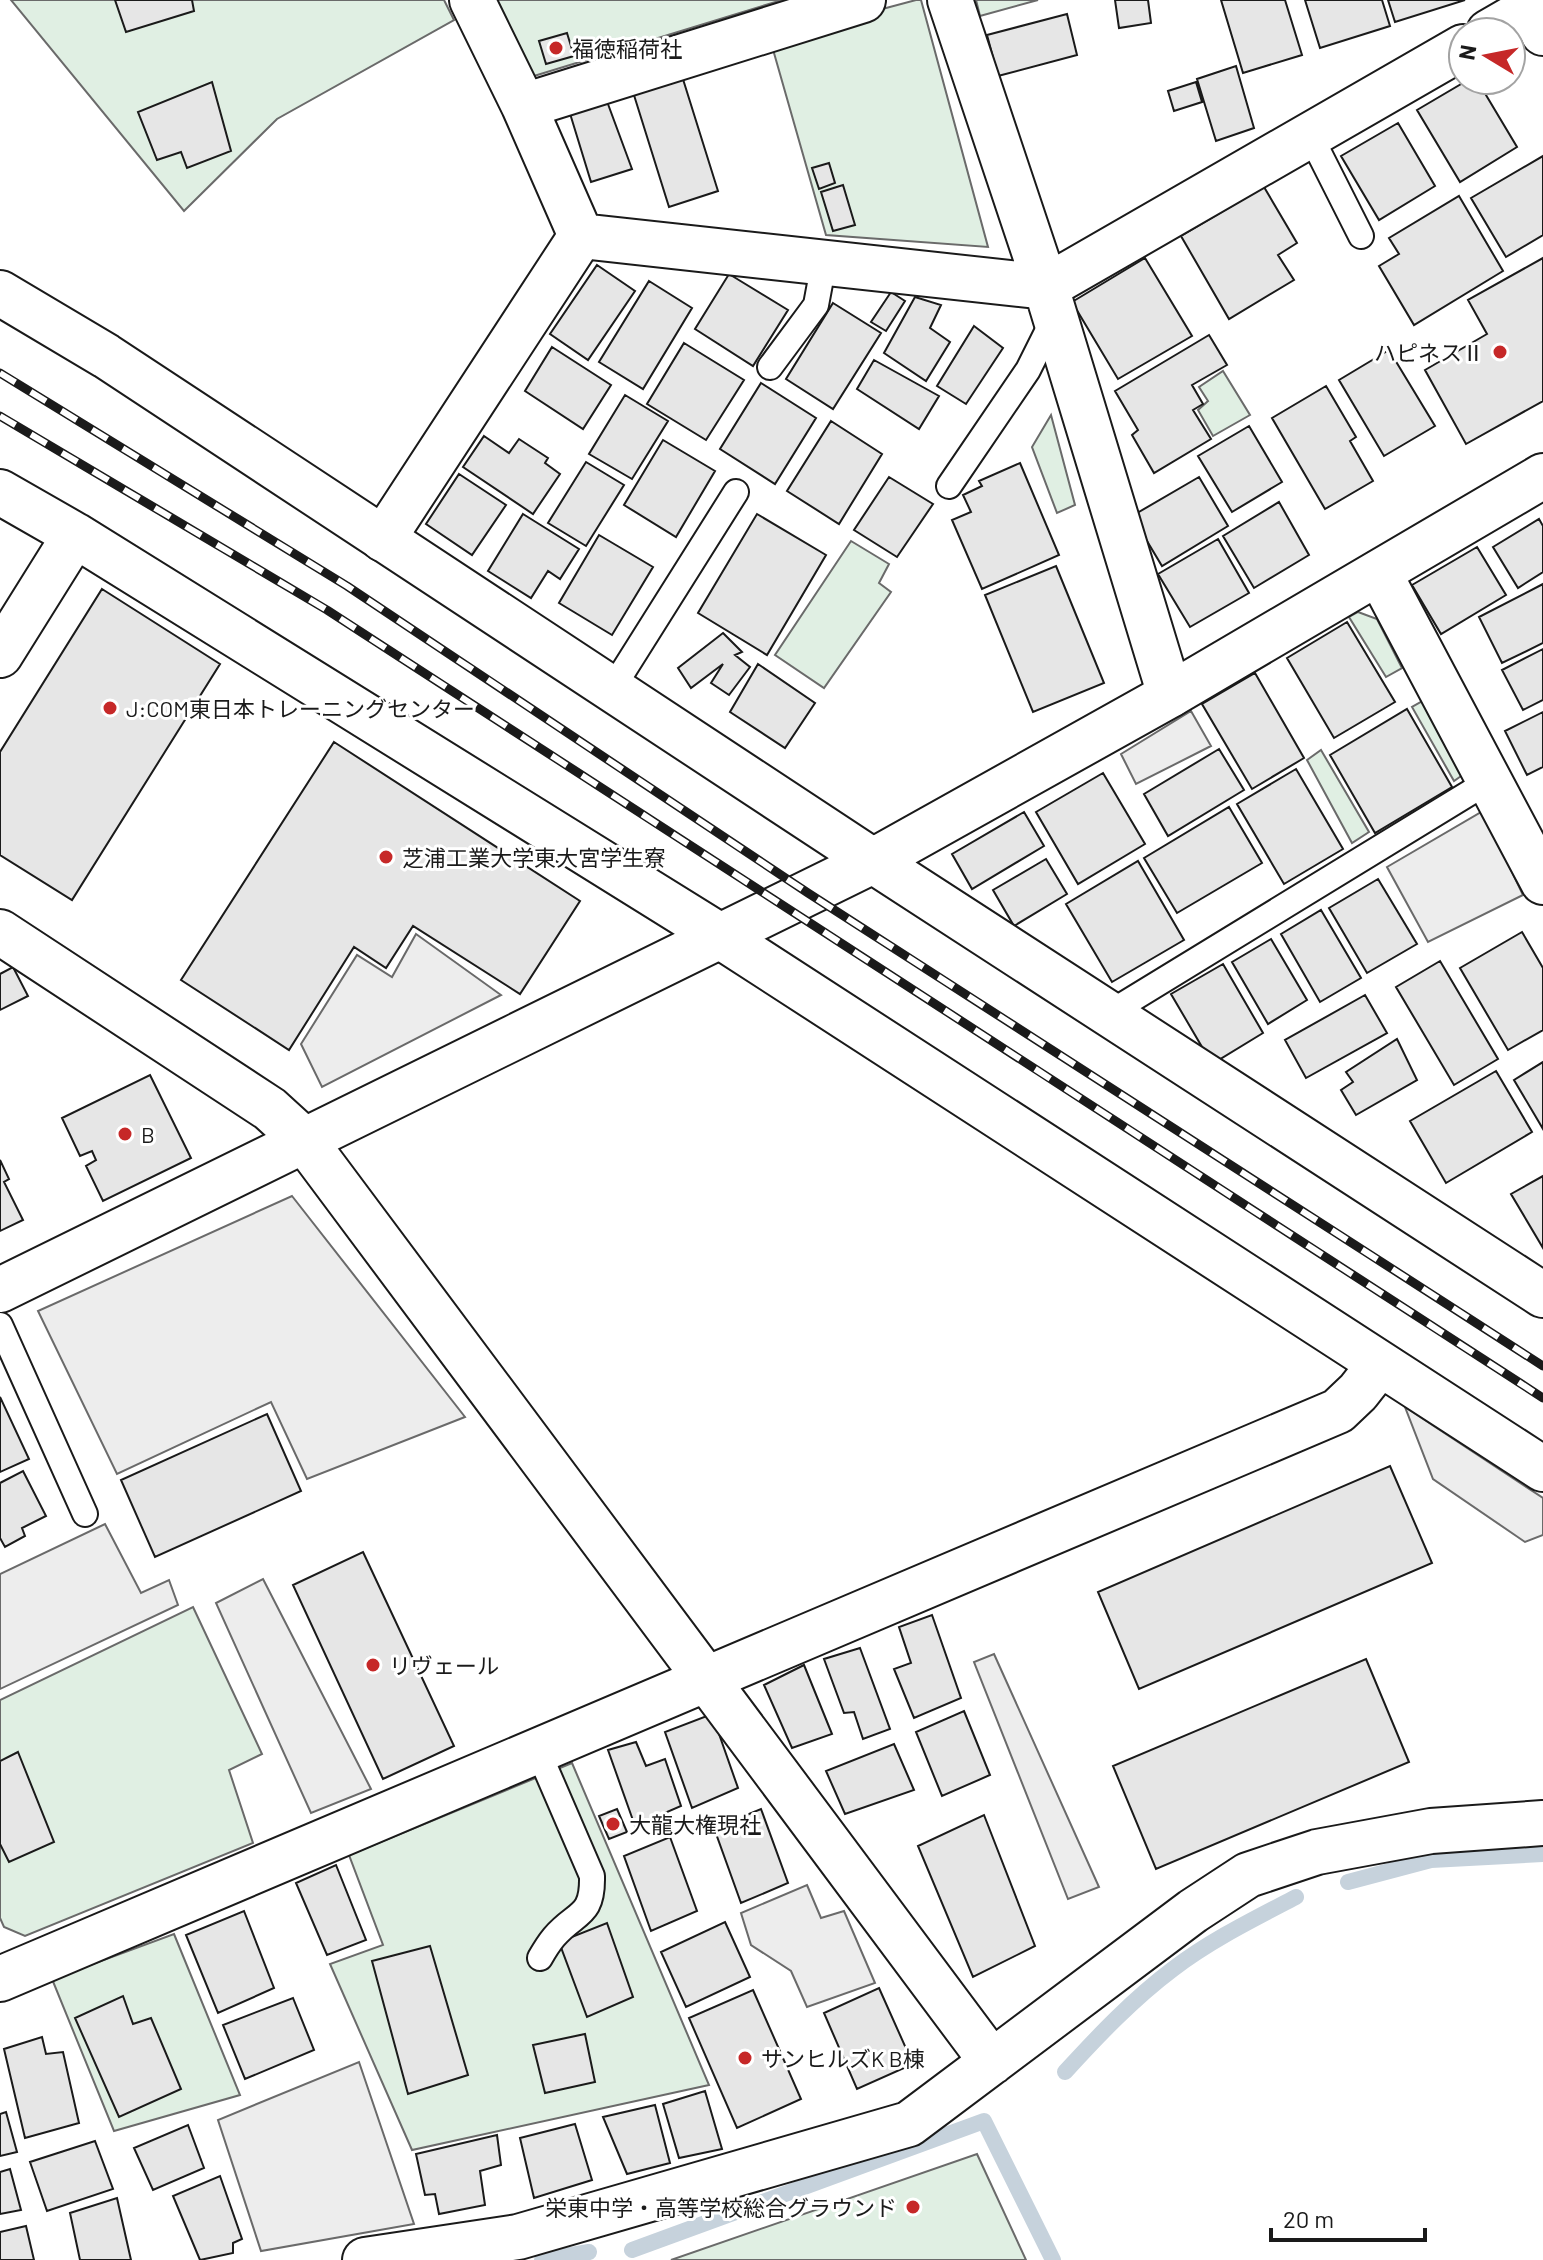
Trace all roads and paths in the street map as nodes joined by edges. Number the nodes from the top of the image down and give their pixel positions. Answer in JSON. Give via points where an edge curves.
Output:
{"nodes":[{"id":1,"x":472,"y":0,"type":"edge"},
{"id":2,"x":863,"y":0,"type":"edge"},
{"id":3,"x":950,"y":0,"type":"edge"},
{"id":4,"x":1447,"y":56,"type":"edge"},
{"id":5,"x":524,"y":106,"type":"junction"},
{"id":6,"x":1310,"y":135,"type":"junction"},
{"id":7,"x":581,"y":236,"type":"junction"},
{"id":8,"x":1361,"y":236,"type":"dead end"},
{"id":9,"x":824,"y":262,"type":"junction"},
{"id":10,"x":0,"y":293,"type":"edge"},
{"id":11,"x":1051,"y":301,"type":"junction"},
{"id":12,"x":770,"y":367,"type":"dead end"},
{"id":13,"x":1543,"y":476,"type":"edge"},
{"id":14,"x":949,"y":486,"type":"dead end"},
{"id":15,"x":0,"y":492,"type":"edge"},
{"id":16,"x":736,"y":492,"type":"dead end"},
{"id":17,"x":75,"y":535,"type":"junction"},
{"id":18,"x":383,"y":539,"type":"junction"},
{"id":19,"x":1379,"y":573,"type":"junction"},
{"id":20,"x":0,"y":655,"type":"edge"},
{"id":21,"x":612,"y":689,"type":"junction"},
{"id":22,"x":1170,"y":695,"type":"junction"},
{"id":23,"x":1489,"y":781,"type":"junction"},
{"id":24,"x":873,"y":861,"type":"junction"},
{"id":25,"x":1543,"y":882,"type":"edge"},
{"id":26,"x":0,"y":932,"type":"edge"},
{"id":27,"x":720,"y":936,"type":"junction"},
{"id":28,"x":1108,"y":1014,"type":"junction"},
{"id":29,"x":304,"y":1140,"type":"junction"},
{"id":30,"x":0,"y":1290,"type":"edge"},
{"id":31,"x":1543,"y":1295,"type":"edge"},
{"id":32,"x":0,"y":1325,"type":"edge"},
{"id":33,"x":1380,"y":1364,"type":"junction"},
{"id":34,"x":1543,"y":1469,"type":"edge"},
{"id":35,"x":85,"y":1514,"type":"dead end"},
{"id":36,"x":706,"y":1679,"type":"junction"},
{"id":37,"x":538,"y":1751,"type":"junction"},
{"id":38,"x":1543,"y":1823,"type":"edge"},
{"id":39,"x":540,"y":1958,"type":"dead end"},
{"id":40,"x":0,"y":1979,"type":"edge"},
{"id":41,"x":992,"y":2062,"type":"junction"},
{"id":42,"x":365,"y":2260,"type":"edge"}],
"edges":[{"from":1,"to":5,"type":"street"},
{"from":2,"to":5,"type":"street"},
{"from":3,"to":11,"type":"street"},
{"from":4,"to":6,"type":"street"},
{"from":5,"to":7,"type":"street"},
{"from":6,"to":8,"type":"lane"},
{"from":6,"to":11,"type":"street"},
{"from":7,"to":9,"type":"street"},
{"from":7,"to":18,"type":"street"},
{"from":9,"to":11,"type":"street"},
{"from":9,"to":12,"type":"lane","via":[[816,305]]},
{"from":10,"to":18,"type":"street","via":[[106,356]]},
{"from":11,"to":14,"type":"lane","via":[[1028,370]]},
{"from":11,"to":22,"type":"street"},
{"from":13,"to":19,"type":"street"},
{"from":15,"to":17,"type":"street"},
{"from":16,"to":21,"type":"lane"},
{"from":17,"to":20,"type":"street"},
{"from":17,"to":27,"type":"street"},
{"from":18,"to":21,"type":"street"},
{"from":19,"to":22,"type":"street"},
{"from":19,"to":23,"type":"street"},
{"from":21,"to":24,"type":"street"},
{"from":22,"to":24,"type":"street"},
{"from":23,"to":25,"type":"street"},
{"from":23,"to":28,"type":"lane"},
{"from":24,"to":27,"type":"street"},
{"from":24,"to":28,"type":"street"},
{"from":26,"to":29,"type":"street","via":[[270,1109]]},
{"from":27,"to":29,"type":"street"},
{"from":27,"to":33,"type":"street"},
{"from":28,"to":31,"type":"street"},
{"from":29,"to":30,"type":"street"},
{"from":29,"to":36,"type":"street"},
{"from":32,"to":35,"type":"lane"},
{"from":33,"to":34,"type":"street"},
{"from":33,"to":36,"type":"street","via":[[1338,1411]]},
{"from":36,"to":37,"type":"street"},
{"from":36,"to":41,"type":"street"},
{"from":37,"to":39,"type":"lane","via":[[592,1876],[592,1896],[581,1915],[555,1936]]},
{"from":37,"to":40,"type":"street"},
{"from":38,"to":41,"type":"street","via":[[1431,1831],[1317,1852],[1248,1875]]},
{"from":41,"to":42,"type":"street","via":[[909,2124],[518,2237]]}]}
